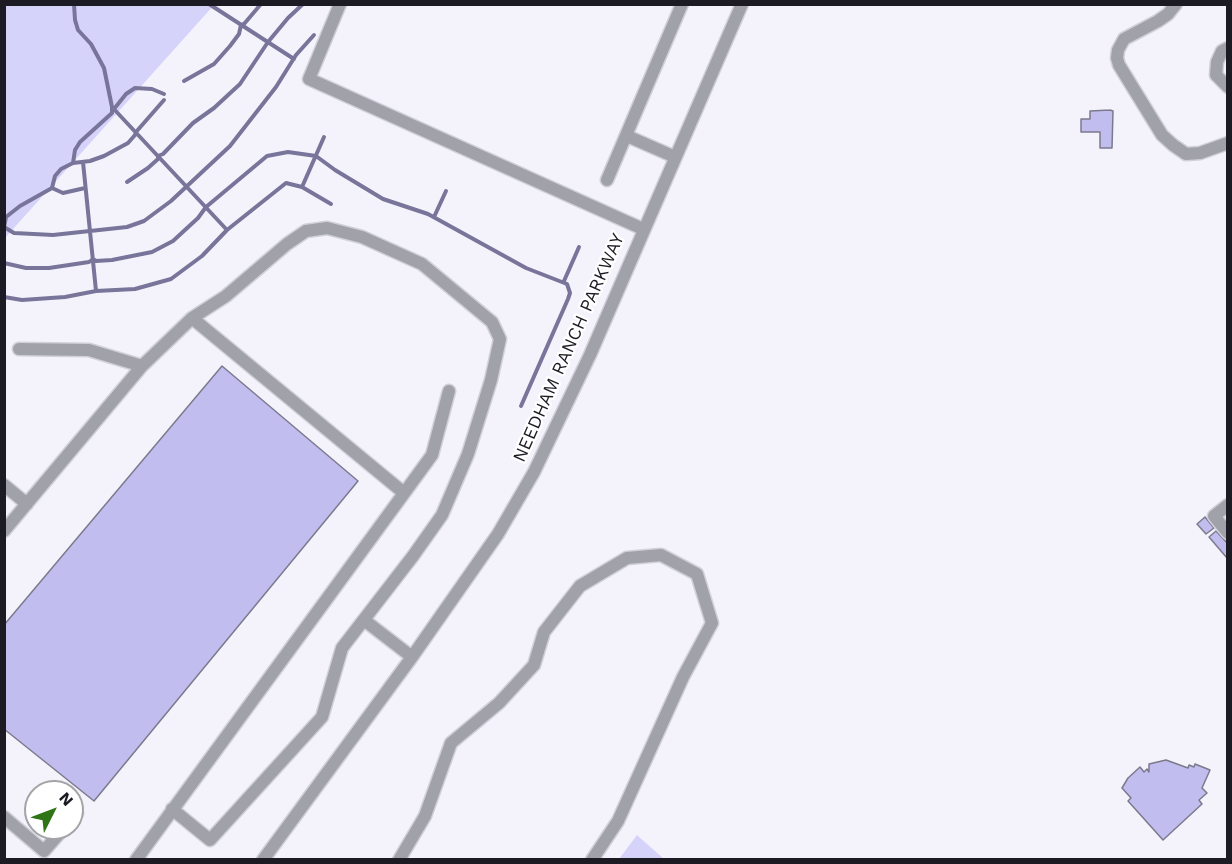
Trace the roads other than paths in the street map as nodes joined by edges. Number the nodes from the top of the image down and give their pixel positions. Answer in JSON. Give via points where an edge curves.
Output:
{"nodes":[{"id":1,"x":340,"y":4,"type":"edge"},
{"id":2,"x":682,"y":4,"type":"edge"},
{"id":3,"x":742,"y":4,"type":"edge"},
{"id":4,"x":1176,"y":4,"type":"edge"},
{"id":5,"x":1227,"y":48,"type":"edge"},
{"id":6,"x":1227,"y":87,"type":"edge"},
{"id":7,"x":627,"y":136,"type":"junction"},
{"id":8,"x":1227,"y":143,"type":"edge"},
{"id":9,"x":675,"y":157,"type":"junction"},
{"id":10,"x":607,"y":180,"type":"dead end"},
{"id":11,"x":643,"y":230,"type":"junction"},
{"id":12,"x":192,"y":318,"type":"junction"},
{"id":13,"x":19,"y":349,"type":"dead end"},
{"id":14,"x":142,"y":366,"type":"junction"},
{"id":15,"x":449,"y":391,"type":"dead end"},
{"id":16,"x":4,"y":485,"type":"edge"},
{"id":17,"x":404,"y":493,"type":"junction"},
{"id":18,"x":27,"y":504,"type":"junction"},
{"id":19,"x":1227,"y":505,"type":"edge"},
{"id":20,"x":4,"y":531,"type":"edge"},
{"id":21,"x":1227,"y":533,"type":"edge"},
{"id":22,"x":364,"y":620,"type":"junction"},
{"id":23,"x":412,"y":657,"type":"junction"},
{"id":24,"x":172,"y":809,"type":"junction"},
{"id":25,"x":4,"y":817,"type":"edge"},
{"id":26,"x":53,"y":840,"type":"edge"},
{"id":27,"x":40,"y":855,"type":"edge"},
{"id":28,"x":136,"y":860,"type":"edge"},
{"id":29,"x":263,"y":860,"type":"edge"},
{"id":30,"x":399,"y":860,"type":"edge"},
{"id":31,"x":592,"y":860,"type":"edge"}],
"edges":[{"from":1,"to":11,"type":"street","via":[[309,79]]},
{"from":2,"to":7,"type":"street"},
{"from":3,"to":9,"type":"street","name":"NEEDHAM RANCH PARKWAY"},
{"from":4,"to":8,"type":"street","via":[[1158,21],[1124,39],[1118,50],[1119,65],[1162,135],[1173,145],[1186,154]]},
{"from":5,"to":6,"type":"street","via":[[1217,62],[1216,75]]},
{"from":7,"to":9,"type":"street"},
{"from":7,"to":10,"type":"street"},
{"from":9,"to":11,"type":"street","name":"NEEDHAM RANCH PARKWAY"},
{"from":11,"to":23,"type":"street","name":"NEEDHAM RANCH PARKWAY","via":[[590,355],[534,472],[498,534]]},
{"from":12,"to":14,"type":"street"},
{"from":12,"to":17,"type":"street"},
{"from":12,"to":22,"type":"street","via":[[226,296],[306,231],[327,228],[362,237],[422,264],[492,322],[500,339],[491,380],[468,454],[442,515]]},
{"from":13,"to":14,"type":"street","via":[[89,350]]},
{"from":14,"to":18,"type":"street"},
{"from":15,"to":17,"type":"street","via":[[432,455]]},
{"from":16,"to":18,"type":"street"},
{"from":17,"to":24,"type":"street"},
{"from":18,"to":20,"type":"street"},
{"from":19,"to":21,"type":"street","via":[[1214,516]]},
{"from":22,"to":23,"type":"street"},
{"from":22,"to":24,"type":"street","via":[[342,648],[322,717],[210,840]]},
{"from":23,"to":29,"type":"street","name":"NEEDHAM RANCH PARKWAY"},
{"from":24,"to":28,"type":"street"},
{"from":25,"to":27,"type":"street"},
{"from":26,"to":27,"type":"street"},
{"from":30,"to":31,"type":"street","via":[[425,816],[451,743],[499,703],[534,665],[544,632],[580,586],[627,558],[661,555],[697,574],[712,623],[683,677],[618,821]]}]}
